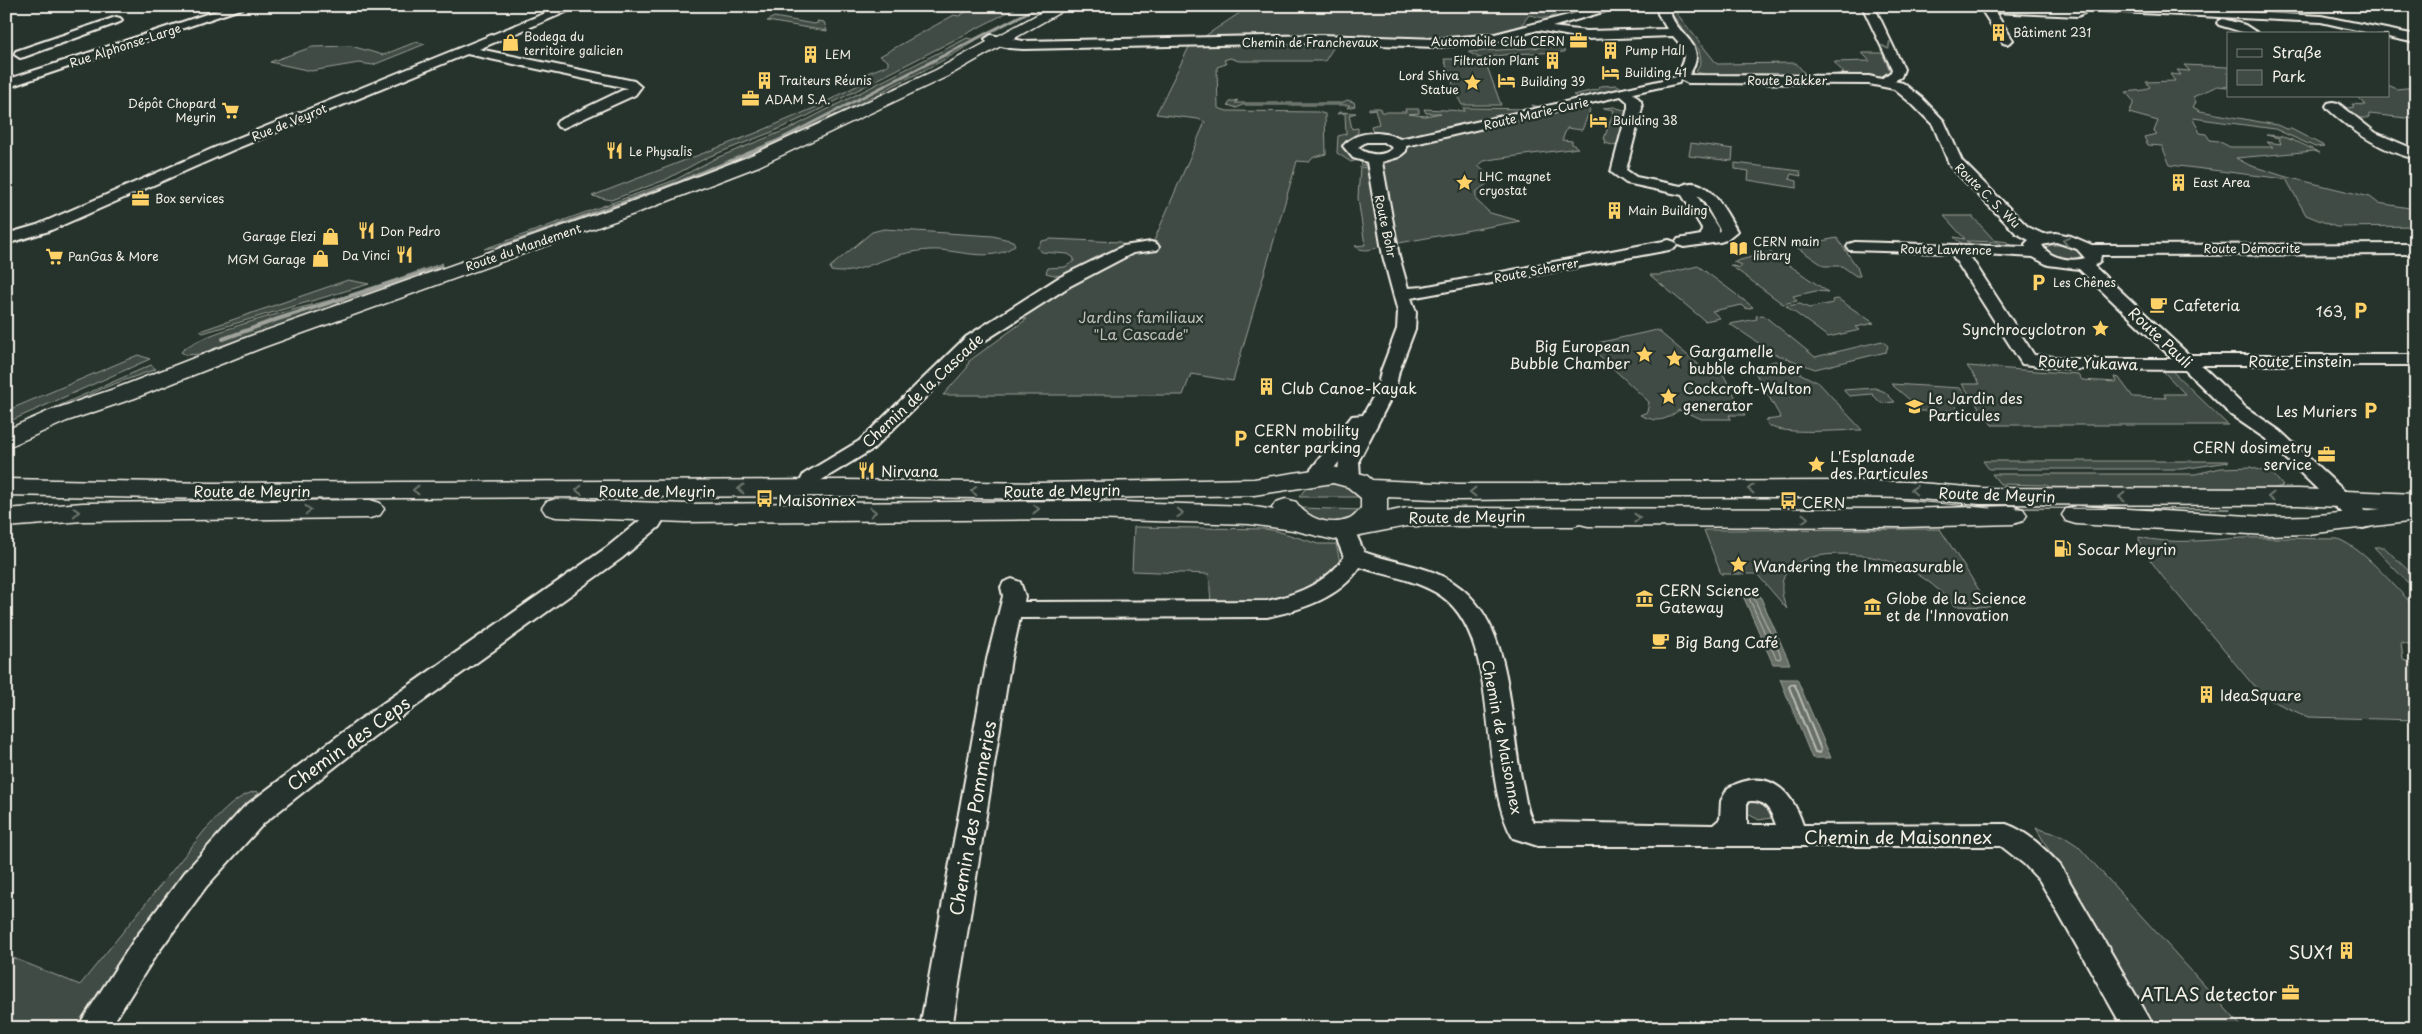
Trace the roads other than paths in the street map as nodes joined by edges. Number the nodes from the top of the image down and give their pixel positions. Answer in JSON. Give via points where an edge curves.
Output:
{"nodes":[{"id":1,"x":243,"y":6,"type":"edge"},
{"id":2,"x":574,"y":6,"type":"edge"},
{"id":3,"x":1052,"y":6,"type":"edge"},
{"id":4,"x":1064,"y":6,"type":"edge"},
{"id":5,"x":1618,"y":6,"type":"edge"},
{"id":6,"x":1663,"y":6,"type":"edge"},
{"id":7,"x":1868,"y":6,"type":"edge"},
{"id":8,"x":2062,"y":6,"type":"edge"},
{"id":9,"x":1985,"y":7,"type":"edge"},
{"id":10,"x":116,"y":20,"type":"dead end"},
{"id":11,"x":1530,"y":28,"type":"junction"},
{"id":12,"x":1677,"y":32,"type":"junction"},
{"id":13,"x":2250,"y":32,"type":"edge"},
{"id":14,"x":2381,"y":32,"type":"edge"},
{"id":15,"x":2390,"y":34,"type":"edge"},
{"id":16,"x":2416,"y":39,"type":"edge"},
{"id":17,"x":995,"y":40,"type":"junction"},
{"id":18,"x":2007,"y":40,"type":"dead end"},
{"id":19,"x":467,"y":50,"type":"junction"},
{"id":20,"x":12,"y":54,"type":"edge"},
{"id":21,"x":1682,"y":76,"type":"junction"},
{"id":22,"x":1885,"y":82,"type":"junction"},
{"id":23,"x":6,"y":84,"type":"edge"},
{"id":24,"x":1625,"y":93,"type":"junction"},
{"id":25,"x":2333,"y":106,"type":"dead end"},
{"id":26,"x":563,"y":124,"type":"dead end"},
{"id":27,"x":1397,"y":144,"type":"junction"},
{"id":28,"x":2416,"y":155,"type":"edge"},
{"id":29,"x":1375,"y":158,"type":"junction"},
{"id":30,"x":1669,"y":186,"type":"junction"},
{"id":31,"x":1706,"y":220,"type":"junction"},
{"id":32,"x":1725,"y":222,"type":"junction"},
{"id":33,"x":1709,"y":238,"type":"junction"},
{"id":34,"x":6,"y":239,"type":"edge"},
{"id":35,"x":2039,"y":246,"type":"junction"},
{"id":36,"x":1151,"y":247,"type":"dead end"},
{"id":37,"x":1854,"y":247,"type":"dead end"},
{"id":38,"x":1956,"y":248,"type":"junction"},
{"id":39,"x":2416,"y":248,"type":"edge"},
{"id":40,"x":2086,"y":257,"type":"junction"},
{"id":41,"x":1402,"y":293,"type":"junction"},
{"id":42,"x":2416,"y":360,"type":"edge"},
{"id":43,"x":2187,"y":362,"type":"junction"},
{"id":44,"x":1390,"y":371,"type":"junction"},
{"id":45,"x":126,"y":393,"type":"junction"},
{"id":46,"x":6,"y":440,"type":"edge"},
{"id":47,"x":6,"y":455,"type":"edge"},
{"id":48,"x":1312,"y":477,"type":"junction"},
{"id":49,"x":1359,"y":483,"type":"junction"},
{"id":50,"x":6,"y":486,"type":"edge"},
{"id":51,"x":806,"y":489,"type":"junction"},
{"id":52,"x":2416,"y":502,"type":"edge"},
{"id":53,"x":2342,"y":510,"type":"junction"},
{"id":54,"x":657,"y":512,"type":"junction"},
{"id":55,"x":2416,"y":514,"type":"edge"},
{"id":56,"x":6,"y":518,"type":"edge"},
{"id":57,"x":1298,"y":522,"type":"junction"},
{"id":58,"x":1353,"y":527,"type":"junction"},
{"id":59,"x":1355,"y":557,"type":"junction"},
{"id":60,"x":1719,"y":836,"type":"junction"},
{"id":61,"x":1793,"y":836,"type":"junction"},
{"id":62,"x":92,"y":1028,"type":"edge"},
{"id":63,"x":936,"y":1028,"type":"edge"},
{"id":64,"x":2140,"y":1028,"type":"edge"}],
"edges":[{"from":1,"to":23,"type":"street","name":"Rue Alphonse-Large"},
{"from":2,"to":19,"type":"street","name":"Rue de Veyrot"},
{"from":3,"to":17,"type":"main road","name":"Route du Mandement"},
{"from":4,"to":17,"type":"main road","name":"Route du Mandement"},
{"from":5,"to":11,"type":"street","name":"Chemin de Franchevaux"},
{"from":6,"to":12,"type":"street","via":[[1663,13]]},
{"from":7,"to":22,"type":"street","one_way":true,"via":[[1898,69],[1897,74]]},
{"from":8,"to":14,"type":"street","via":[[2321,20]]},
{"from":9,"to":13,"type":"street","via":[[2219,23]]},
{"from":9,"to":18,"type":"street"},
{"from":10,"to":20,"type":"street"},
{"from":11,"to":12,"type":"street","via":[[1587,35]]},
{"from":11,"to":17,"type":"street","name":"Chemin de Franchevaux","via":[[1488,39],[1427,43],[1321,39],[1033,45]]},
{"from":12,"to":21,"type":"street","via":[[1691,55]]},
{"from":15,"to":16,"type":"street"},
{"from":17,"to":45,"type":"main road","name":"Route du Mandement","via":[[806,139],[722,174],[328,316]]},
{"from":19,"to":26,"type":"street","via":[[635,87]]},
{"from":19,"to":34,"type":"street","name":"Rue de Veyrot","via":[[228,147],[35,231]]},
{"from":21,"to":22,"type":"street","name":"Route Bakker","via":[[1703,80]]},
{"from":21,"to":24,"type":"street","name":"Route Marie-Curie"},
{"from":22,"to":35,"type":"street","name":"Route C. S. Wu","via":[[1906,91],[1931,114],[1946,136],[1955,163]]},
{"from":24,"to":27,"type":"street","name":"Route Marie-Curie"},
{"from":24,"to":30,"type":"street","via":[[1635,105],[1618,172],[1631,180]]},
{"from":25,"to":28,"type":"street","via":[[2370,137]]},
{"from":27,"to":29,"type":"street","via":[[1400,151],[1396,154]]},
{"from":27,"to":29,"type":"street","via":[[1370,137],[1356,140],[1350,146],[1360,155]]},
{"from":29,"to":41,"type":"street","name":"Route Bohr","via":[[1391,256]]},
{"from":30,"to":31,"type":"street","via":[[1691,195]]},
{"from":30,"to":32,"type":"street","via":[[1704,193]]},
{"from":31,"to":32,"type":"street","via":[[1716,224]]},
{"from":31,"to":33,"type":"street","via":[[1710,228]]},
{"from":32,"to":33,"type":"street","name":"Route Scherrer","via":[[1729,228],[1727,234]]},
{"from":33,"to":41,"type":"street","name":"Route Scherrer"},
{"from":35,"to":38,"type":"street","name":"Route Lawrence"},
{"from":35,"to":40,"type":"street","via":[[2055,261]]},
{"from":40,"to":35,"type":"street","name":"Route Pauli","one_way":true,"via":[[2065,240]]},
{"from":36,"to":51,"type":"street","name":"Chemin de la Cascade","via":[[1129,249],[1064,282],[972,341],[866,445],[811,478]]},
{"from":37,"to":38,"type":"street","name":"Route Lawrence"},
{"from":38,"to":43,"type":"street","name":"Route Yukawa","via":[[2028,360],[2074,364]]},
{"from":39,"to":40,"type":"street","name":"Route Démocrite"},
{"from":40,"to":43,"type":"street","name":"Route Pauli"},
{"from":41,"to":44,"type":"street","name":"Route Bohr","via":[[1407,312],[1406,329]]},
{"from":42,"to":43,"type":"street","name":"Route Einstein"},
{"from":43,"to":53,"type":"street","name":"Route Pauli","via":[[2238,411],[2273,435]]},
{"from":44,"to":48,"type":"street","via":[[1355,427]]},
{"from":44,"to":49,"type":"street","via":[[1375,415],[1349,460],[1348,472]]},
{"from":45,"to":46,"type":"main road","name":"Route du Mandement","via":[[58,416]]},
{"from":45,"to":47,"type":"main road","name":"Route du Mandement"},
{"from":48,"to":49,"type":"main road","name":"Route de Meyrin","via":[[1333,475]]},
{"from":48,"to":51,"type":"main road","name":"Route de Meyrin","one_way":true,"via":[[1273,485],[1214,489]]},
{"from":48,"to":57,"type":"main road","via":[[1294,484],[1285,499],[1288,510]]},
{"from":53,"to":49,"type":"main road","name":"Route de Meyrin","one_way":true,"via":[[1980,496],[1907,490],[1458,492]]},
{"from":49,"to":58,"type":"main road","via":[[1372,494],[1376,505],[1372,516]]},
{"from":51,"to":50,"type":"main road","name":"Route de Meyrin","one_way":true,"via":[[211,491]]},
{"from":52,"to":53,"type":"main road","name":"Route de Meyrin"},
{"from":53,"to":55,"type":"main road","name":"Route de Meyrin"},
{"from":58,"to":53,"type":"main road","name":"Route de Meyrin","one_way":true,"via":[[1407,517],[1446,515],[2120,516],[2267,526]]},
{"from":56,"to":54,"type":"main road","name":"Route de Meyrin","one_way":true,"via":[[83,512],[343,509],[580,508]]},
{"from":54,"to":57,"type":"main road","name":"Route de Meyrin","one_way":true,"via":[[1097,510],[1249,515]]},
{"from":54,"to":62,"type":"street","name":"Chemin des Ceps","via":[[651,522],[614,553],[364,730],[254,815],[196,879],[144,948]]},
{"from":57,"to":58,"type":"main road","name":"Route de Meyrin","via":[[1324,531]]},
{"from":58,"to":59,"type":"street"},
{"from":59,"to":60,"type":"street","name":"Chemin de Maisonnex","via":[[1430,579],[1452,592],[1474,615],[1482,632],[1490,666],[1502,725],[1501,743],[1517,820],[1523,830],[1538,835]]},
{"from":59,"to":63,"type":"street","name":"Chemin des Pommeries","via":[[1345,571],[1312,594],[1267,609],[1012,598]]},
{"from":60,"to":61,"type":"street","name":"Chemin de Maisonnex"},
{"from":60,"to":61,"type":"street","name":"Chemin de Maisonnex","via":[[1734,824],[1737,795],[1752,789],[1779,801]]},
{"from":61,"to":64,"type":"street","name":"Chemin de Maisonnex","via":[[2006,836],[2034,856],[2050,873]]}]}
